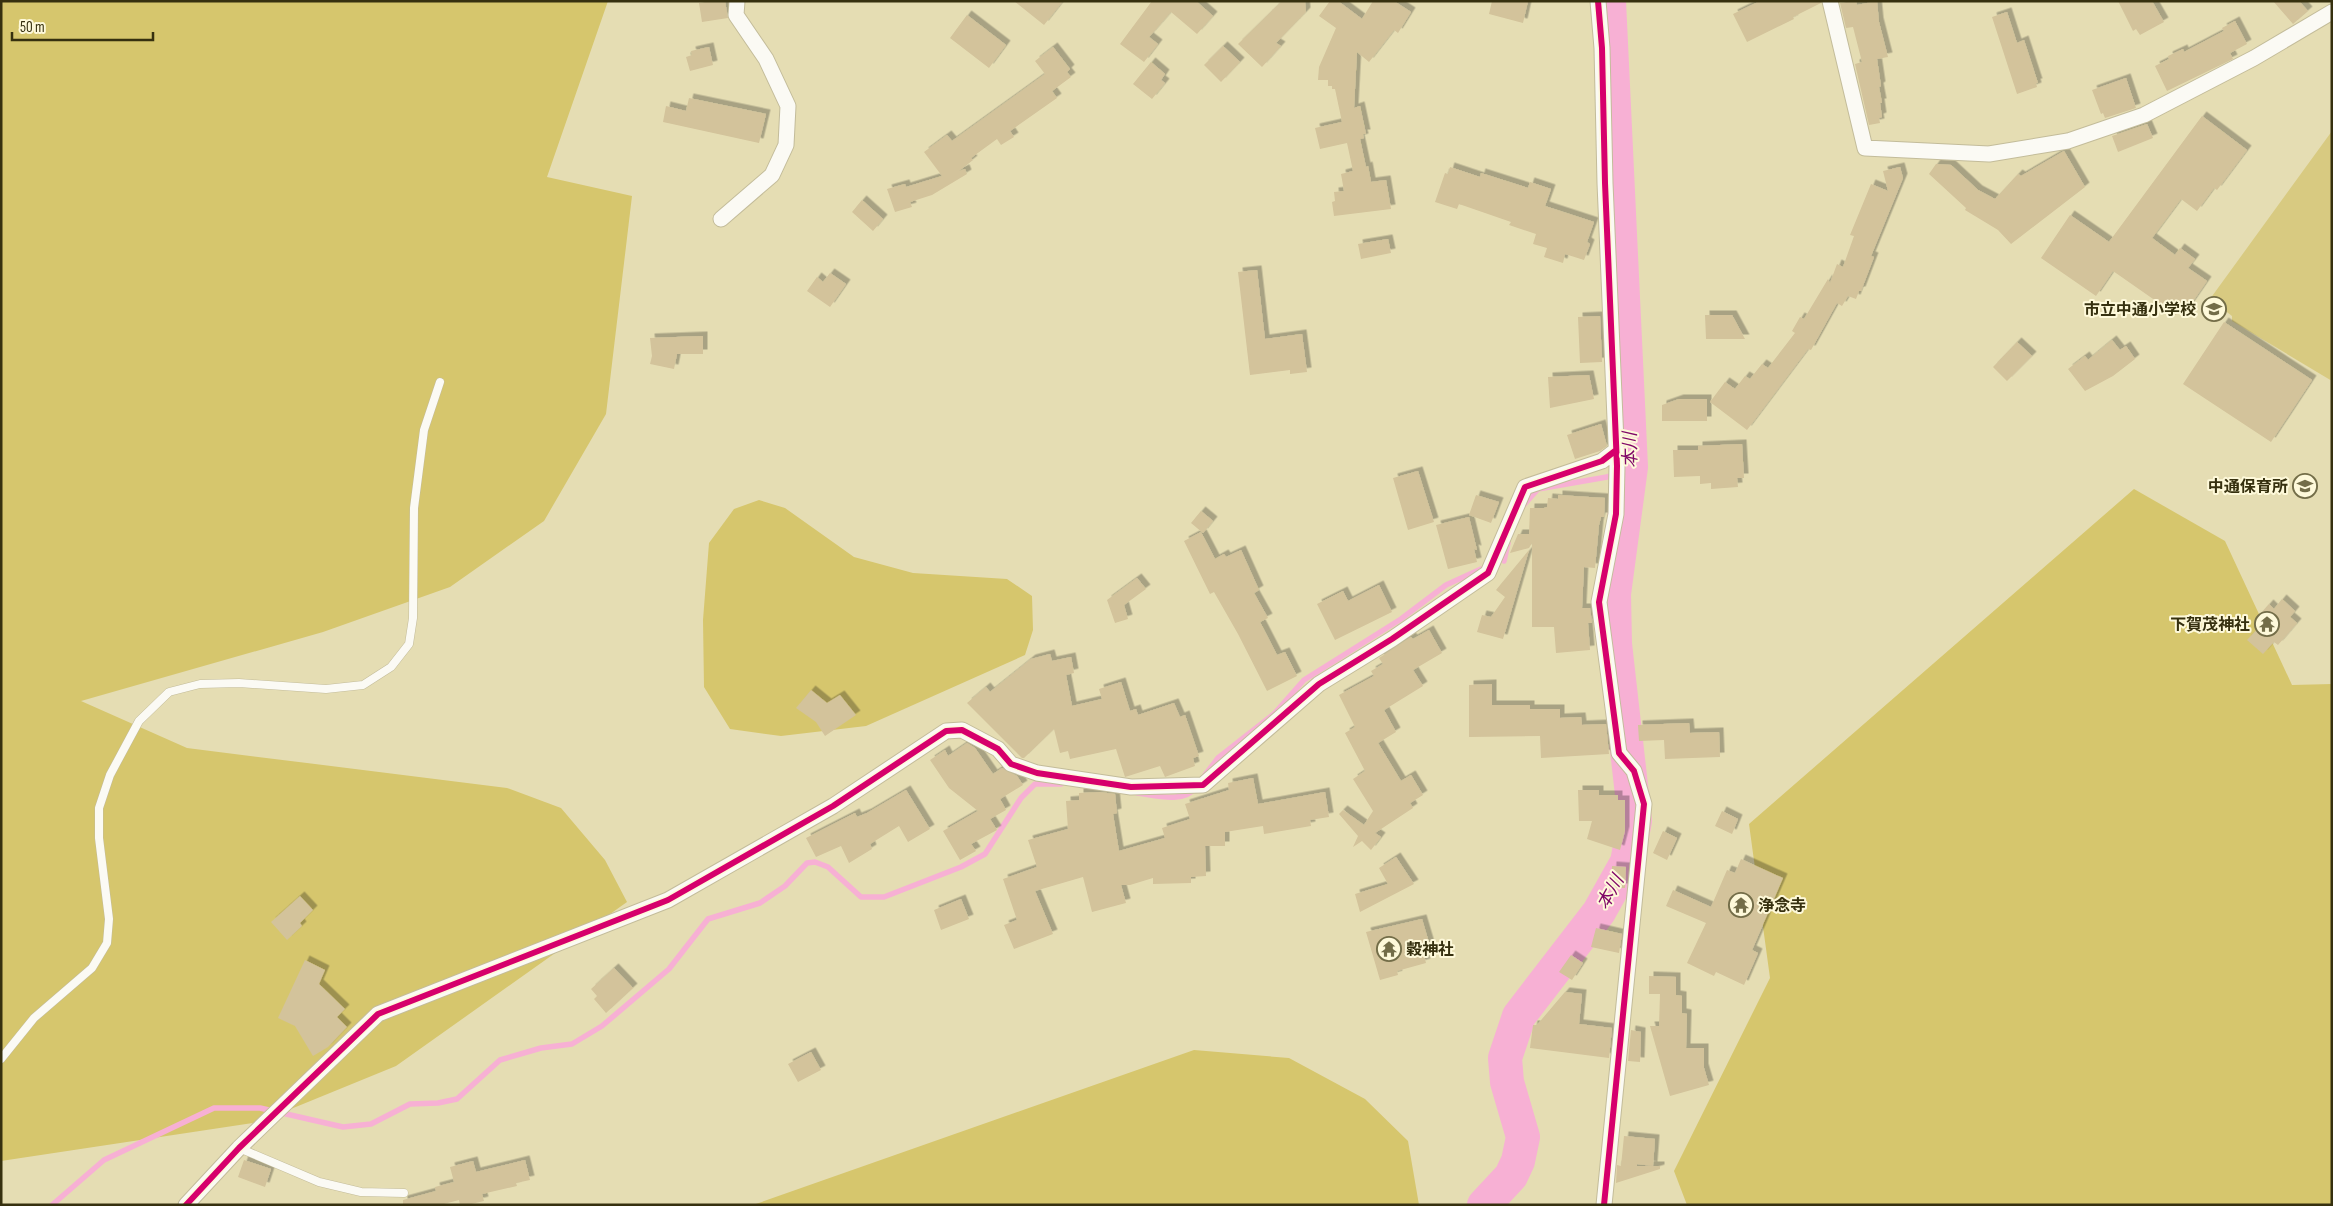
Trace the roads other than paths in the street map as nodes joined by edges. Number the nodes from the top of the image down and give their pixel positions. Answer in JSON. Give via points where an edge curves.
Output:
{"nodes":[{"id":1,"x":737,"y":1,"type":"edge"},
{"id":2,"x":1598,"y":1,"type":"edge"},
{"id":3,"x":1830,"y":1,"type":"edge"},
{"id":4,"x":2332,"y":12,"type":"edge"},
{"id":5,"x":720,"y":219,"type":"dead end"},
{"id":6,"x":440,"y":382,"type":"dead end"},
{"id":7,"x":1616,"y":465,"type":"junction"},
{"id":8,"x":1,"y":1059,"type":"edge"},
{"id":9,"x":239,"y":1148,"type":"junction"},
{"id":10,"x":404,"y":1193,"type":"dead end"},
{"id":11,"x":186,"y":1205,"type":"edge"},
{"id":12,"x":1604,"y":1205,"type":"edge"}],
"edges":[{"from":1,"to":5,"type":"street","via":[[736,15],[766,59],[788,106],[786,145],[772,175]]},
{"from":2,"to":7,"type":"street"},
{"from":3,"to":4,"type":"street","via":[[1865,148],[1989,154],[2068,141],[2144,115],[2254,58]]},
{"from":6,"to":8,"type":"lane","via":[[424,430],[414,508],[413,618],[409,644],[390,667],[363,685],[326,689],[239,683],[200,684],[169,692],[139,721],[110,775],[99,808],[99,838],[109,919],[107,943],[92,968],[34,1018]]},
{"from":7,"to":9,"type":"street","via":[[1602,461],[1525,487],[1488,574],[1319,684],[1203,785],[1131,787],[1037,773],[1012,764],[998,749],[962,730],[946,731],[832,806],[668,900],[378,1014]]},
{"from":7,"to":12,"type":"street","via":[[1616,514],[1599,602],[1619,753],[1634,771],[1644,804]]},
{"from":9,"to":10,"type":"lane","via":[[319,1182],[361,1192]]},
{"from":9,"to":11,"type":"street"}]}
